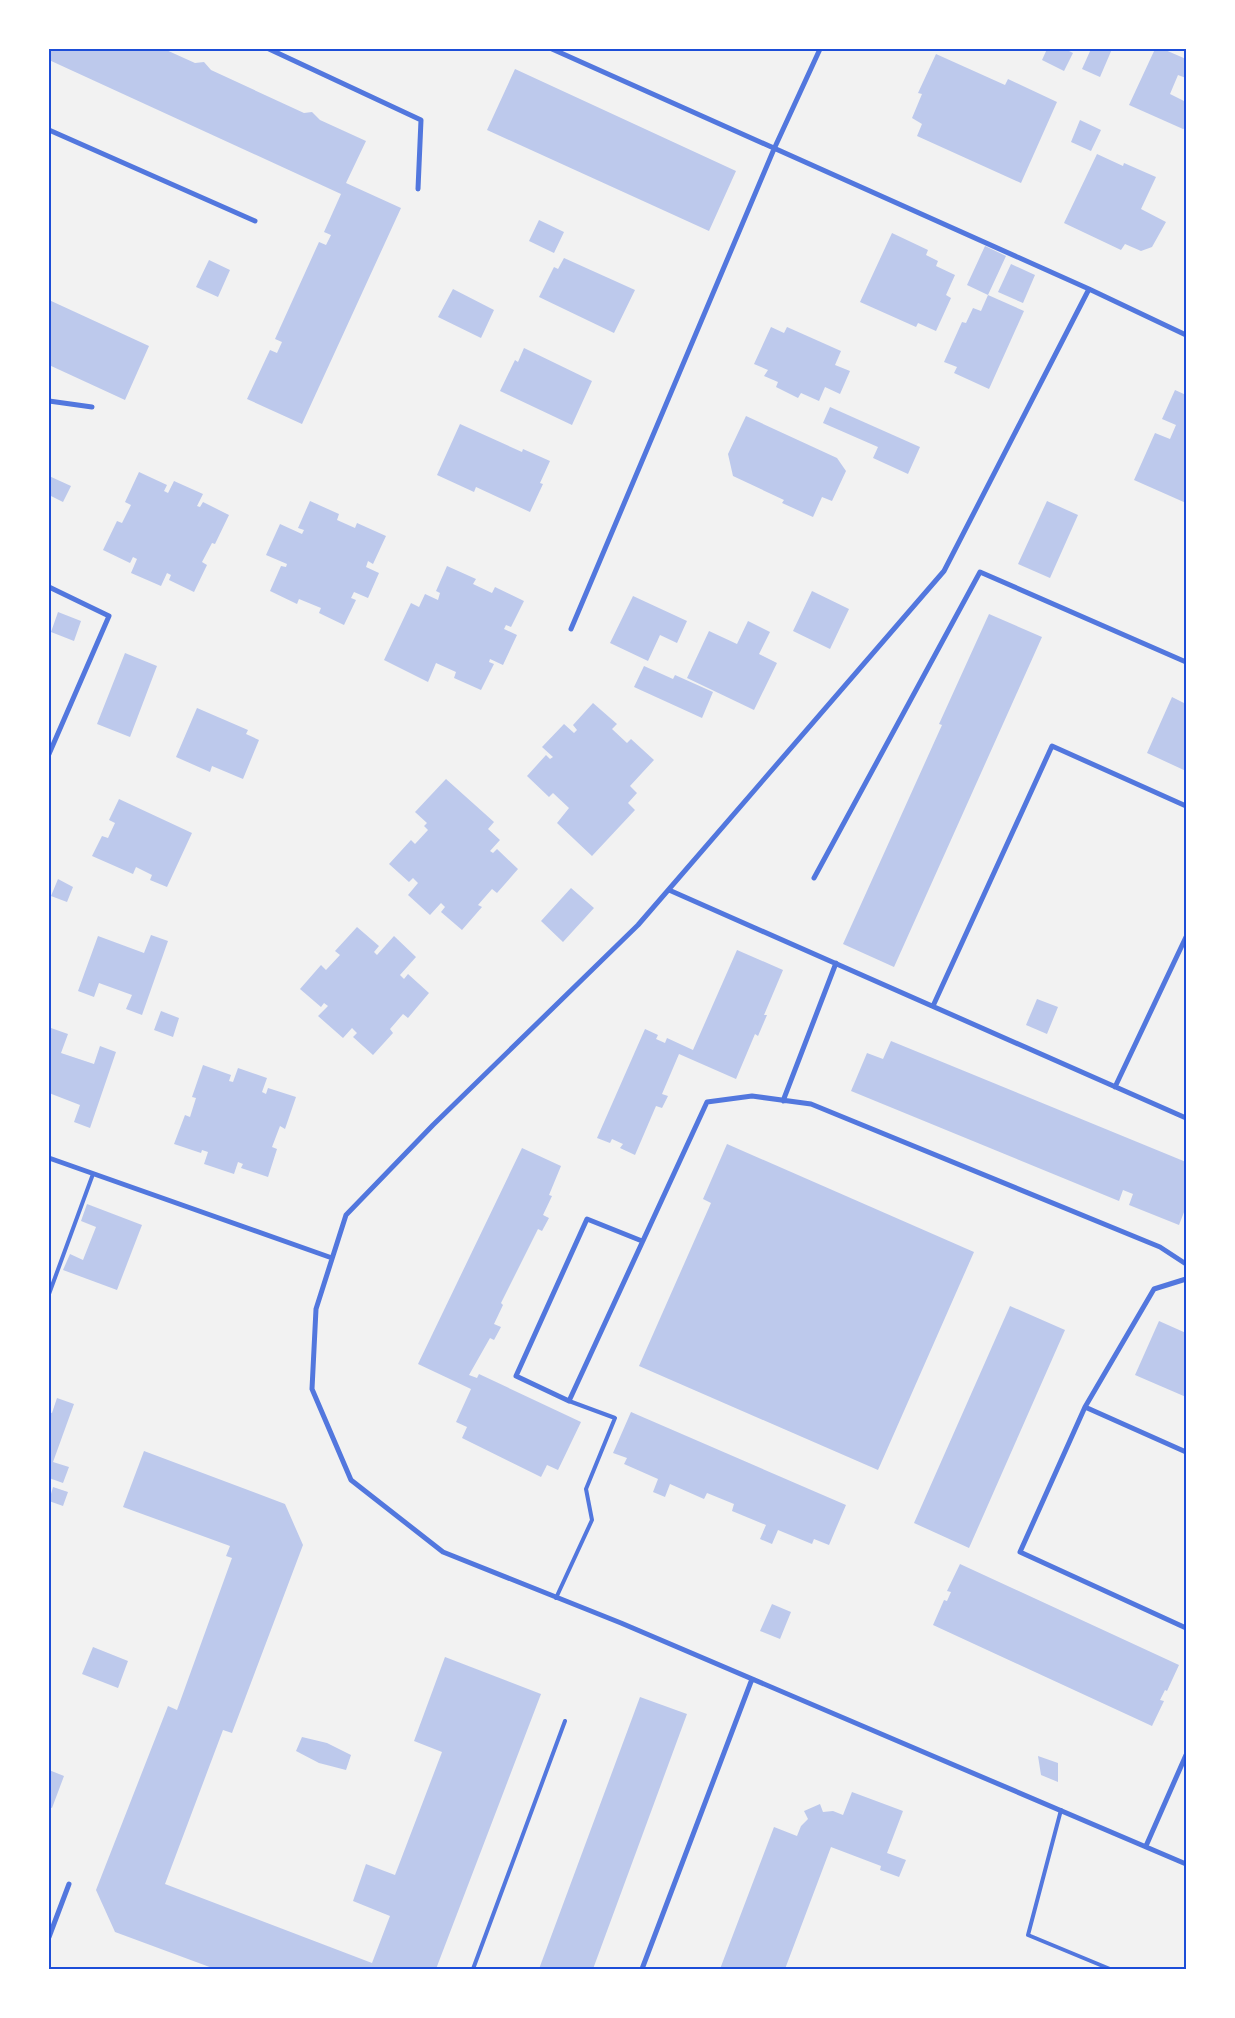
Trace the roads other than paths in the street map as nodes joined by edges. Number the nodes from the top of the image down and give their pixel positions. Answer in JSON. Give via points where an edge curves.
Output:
{"nodes":[{"id":1,"x":269,"y":49,"type":"edge"},
{"id":2,"x":552,"y":49,"type":"edge"},
{"id":3,"x":820,"y":49,"type":"edge"},
{"id":4,"x":49,"y":130,"type":"edge"},
{"id":5,"x":774,"y":149,"type":"junction"},
{"id":6,"x":418,"y":189,"type":"dead end"},
{"id":7,"x":255,"y":221,"type":"dead end"},
{"id":8,"x":1089,"y":288,"type":"junction"},
{"id":9,"x":1186,"y":335,"type":"edge"},
{"id":10,"x":49,"y":401,"type":"edge"},
{"id":11,"x":92,"y":408,"type":"dead end"},
{"id":12,"x":49,"y":587,"type":"edge"},
{"id":13,"x":571,"y":629,"type":"dead end"},
{"id":14,"x":1186,"y":662,"type":"edge"},
{"id":15,"x":49,"y":754,"type":"edge"},
{"id":16,"x":1186,"y":806,"type":"edge"},
{"id":17,"x":814,"y":878,"type":"dead end"},
{"id":18,"x":669,"y":890,"type":"junction"},
{"id":19,"x":1186,"y":937,"type":"edge"},
{"id":20,"x":836,"y":963,"type":"junction"},
{"id":21,"x":933,"y":1006,"type":"junction"},
{"id":22,"x":1116,"y":1087,"type":"junction"},
{"id":23,"x":783,"y":1101,"type":"junction"},
{"id":24,"x":1186,"y":1118,"type":"edge"},
{"id":25,"x":49,"y":1158,"type":"edge"},
{"id":26,"x":93,"y":1174,"type":"junction"},
{"id":27,"x":642,"y":1241,"type":"junction"},
{"id":28,"x":332,"y":1258,"type":"junction"},
{"id":29,"x":1186,"y":1264,"type":"edge"},
{"id":30,"x":1186,"y":1279,"type":"edge"},
{"id":31,"x":49,"y":1294,"type":"edge"},
{"id":32,"x":569,"y":1400,"type":"junction"},
{"id":33,"x":1085,"y":1407,"type":"junction"},
{"id":34,"x":1186,"y":1452,"type":"edge"},
{"id":35,"x":556,"y":1598,"type":"junction"},
{"id":36,"x":1186,"y":1628,"type":"edge"},
{"id":37,"x":752,"y":1679,"type":"junction"},
{"id":38,"x":565,"y":1721,"type":"dead end"},
{"id":39,"x":1186,"y":1755,"type":"edge"},
{"id":40,"x":1061,"y":1810,"type":"junction"},
{"id":41,"x":1146,"y":1846,"type":"junction"},
{"id":42,"x":1186,"y":1864,"type":"edge"},
{"id":43,"x":69,"y":1884,"type":"dead end"},
{"id":44,"x":49,"y":1937,"type":"edge"},
{"id":45,"x":473,"y":1969,"type":"edge"},
{"id":46,"x":642,"y":1969,"type":"edge"},
{"id":47,"x":1110,"y":1969,"type":"edge"}],
"edges":[{"from":1,"to":6,"type":"street","via":[[420,120]]},
{"from":2,"to":5,"type":"street"},
{"from":3,"to":5,"type":"street"},
{"from":4,"to":7,"type":"street"},
{"from":5,"to":8,"type":"street"},
{"from":5,"to":13,"type":"street"},
{"from":8,"to":9,"type":"street"},
{"from":8,"to":18,"type":"street","via":[[944,571]]},
{"from":10,"to":11,"type":"street"},
{"from":12,"to":15,"type":"street","via":[[109,616]]},
{"from":14,"to":17,"type":"street","via":[[980,572]]},
{"from":16,"to":21,"type":"street","via":[[1052,746]]},
{"from":18,"to":20,"type":"street"},
{"from":18,"to":28,"type":"street","via":[[638,925],[433,1125],[346,1216]]},
{"from":19,"to":22,"type":"street"},
{"from":20,"to":21,"type":"street"},
{"from":20,"to":23,"type":"street"},
{"from":21,"to":22,"type":"street"},
{"from":22,"to":24,"type":"street"},
{"from":23,"to":27,"type":"street","via":[[752,1096],[707,1102]]},
{"from":23,"to":29,"type":"street","via":[[811,1104],[1160,1247]]},
{"from":25,"to":26,"type":"street"},
{"from":26,"to":28,"type":"street"},
{"from":26,"to":31,"type":"lane"},
{"from":27,"to":32,"type":"street"},
{"from":27,"to":32,"type":"street","via":[[586,1219],[516,1376]]},
{"from":28,"to":35,"type":"street","via":[[316,1309],[312,1389],[351,1480],[443,1552]]},
{"from":30,"to":33,"type":"street","via":[[1154,1289]]},
{"from":32,"to":35,"type":"lane","via":[[615,1418],[586,1489],[592,1520]]},
{"from":33,"to":34,"type":"street"},
{"from":33,"to":36,"type":"street","via":[[1020,1552]]},
{"from":35,"to":37,"type":"street"},
{"from":37,"to":40,"type":"street"},
{"from":37,"to":46,"type":"street"},
{"from":38,"to":45,"type":"lane"},
{"from":39,"to":41,"type":"street"},
{"from":40,"to":41,"type":"street"},
{"from":40,"to":47,"type":"lane","via":[[1028,1935]]},
{"from":41,"to":42,"type":"street"},
{"from":43,"to":44,"type":"street"}]}
